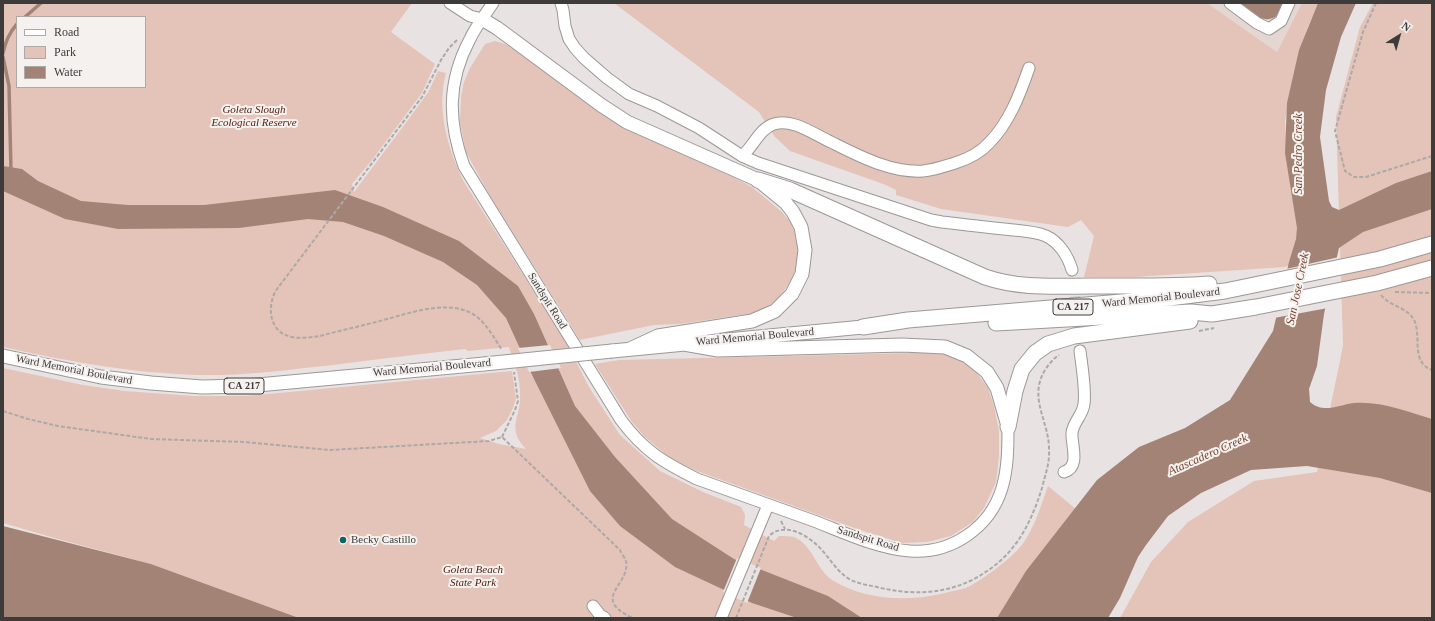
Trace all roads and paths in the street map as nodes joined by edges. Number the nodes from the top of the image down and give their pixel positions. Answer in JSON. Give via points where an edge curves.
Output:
{"nodes":[{"id":1,"x":450,"y":3,"type":"edge"},
{"id":2,"x":493,"y":3,"type":"edge"},
{"id":3,"x":561,"y":3,"type":"edge"},
{"id":4,"x":1230,"y":3,"type":"edge"},
{"id":5,"x":1289,"y":3,"type":"edge"},
{"id":6,"x":1376,"y":3,"type":"edge"},
{"id":7,"x":482,"y":19,"type":"junction"},
{"id":8,"x":460,"y":36,"type":"dead end"},
{"id":9,"x":1029,"y":68,"type":"dead end"},
{"id":10,"x":742,"y":156,"type":"junction"},
{"id":11,"x":1432,"y":156,"type":"edge"},
{"id":12,"x":758,"y":180,"type":"junction"},
{"id":13,"x":1432,"y":244,"type":"edge"},
{"id":14,"x":1432,"y":268,"type":"edge"},
{"id":15,"x":1072,"y":270,"type":"tunnel mouth"},
{"id":16,"x":1281,"y":279,"type":"junction"},
{"id":17,"x":1380,"y":291,"type":"junction"},
{"id":18,"x":1392,"y":293,"type":"dead end"},
{"id":19,"x":1432,"y":293,"type":"edge"},
{"id":20,"x":1212,"y":314,"type":"junction"},
{"id":21,"x":863,"y":327,"type":"junction"},
{"id":22,"x":684,"y":344,"type":"junction"},
{"id":23,"x":630,"y":349,"type":"junction"},
{"id":24,"x":1080,"y":351,"type":"tunnel mouth"},
{"id":25,"x":505,"y":354,"type":"dead end"},
{"id":26,"x":3,"y":356,"type":"edge"},
{"id":27,"x":512,"y":366,"type":"dead end"},
{"id":28,"x":1432,"y":370,"type":"edge"},
{"id":29,"x":3,"y":410,"type":"edge"},
{"id":30,"x":1008,"y":427,"type":"junction"},
{"id":31,"x":502,"y":437,"type":"junction"},
{"id":32,"x":1064,"y":472,"type":"dead end"},
{"id":33,"x":768,"y":505,"type":"junction"},
{"id":34,"x":775,"y":532,"type":"dead end"},
{"id":35,"x":593,"y":606,"type":"dead end"},
{"id":36,"x":723,"y":614,"type":"edge"},
{"id":37,"x":737,"y":617,"type":"edge"},
{"id":38,"x":605,"y":618,"type":"edge"},
{"id":39,"x":633,"y":618,"type":"edge"}],
"edges":[{"from":1,"to":7,"type":"street","via":[[470,16]]},
{"from":2,"to":7,"type":"street","name":"Sandspit Road"},
{"from":3,"to":10,"type":"street","via":[[569,39],[596,68],[629,94],[699,128]]},
{"from":4,"to":5,"type":"street","via":[[1269,29],[1281,21]]},
{"from":6,"to":11,"type":"path","via":[[1363,32],[1335,131],[1345,171],[1354,178],[1366,177]]},
{"from":7,"to":12,"type":"main road","via":[[627,122]]},
{"from":7,"to":33,"type":"street","name":"Sandspit Road","via":[[470,39],[454,84],[452,121],[464,166],[633,437],[672,467]]},
{"from":8,"to":25,"type":"path","via":[[441,60],[422,97],[280,284],[271,301],[270,313],[278,330],[292,338],[303,338],[434,308],[454,308],[475,316],[486,326]]},
{"from":9,"to":10,"type":"street","via":[[1013,106],[989,144],[970,157],[946,166],[923,171],[891,167],[801,128],[780,123],[767,128]]},
{"from":10,"to":15,"type":"street","via":[[931,220],[1031,232],[1045,236],[1055,242],[1063,252]]},
{"from":12,"to":16,"type":"highway","via":[[790,190],[980,274],[1011,284],[1153,286]]},
{"from":12,"to":23,"type":"main road","via":[[786,203],[801,227],[805,242],[805,260],[800,280],[792,294],[775,311],[761,318],[658,336]]},
{"from":13,"to":16,"type":"highway","name":"Ward Memorial Boulevard","number":"CA 217","via":[[1380,259]]},
{"from":14,"to":17,"type":"highway","name":"Ward Memorial Boulevard","number":"CA 217"},
{"from":16,"to":21,"type":"highway","name":"Ward Memorial Boulevard","number":"CA 217","via":[[1238,289],[1176,298],[908,320]]},
{"from":17,"to":20,"type":"highway","name":"Ward Memorial Boulevard","number":"CA 217"},
{"from":17,"to":28,"type":"path","via":[[1382,298],[1412,316],[1423,364]]},
{"from":18,"to":19,"type":"path"},
{"from":20,"to":21,"type":"highway","name":"Ward Memorial Boulevard","number":"CA 217","via":[[1191,312],[914,327]]},
{"from":20,"to":30,"type":"highway","via":[[1193,321],[1074,336],[1048,344],[1035,352],[1022,369]]},
{"from":21,"to":22,"type":"main road","name":"Ward Memorial Boulevard","number":"CA 217"},
{"from":22,"to":23,"type":"main road","name":"Ward Memorial Boulevard","number":"CA 217"},
{"from":22,"to":30,"type":"main road","via":[[718,350],[902,345],[945,347],[967,356],[987,372],[997,388]]},
{"from":23,"to":26,"type":"main road","name":"Ward Memorial Boulevard","number":"CA 217","bridge":true,"via":[[247,386],[202,387],[101,377]]},
{"from":24,"to":32,"type":"street","via":[[1084,404],[1072,431],[1074,462],[1070,469]]},
{"from":27,"to":31,"type":"path","via":[[518,401]]},
{"from":29,"to":31,"type":"path","via":[[58,426],[144,438],[244,442],[330,450],[489,440]]},
{"from":30,"to":33,"type":"street","name":"Sandspit Road","via":[[1007,465],[995,505],[968,536],[945,547],[919,551],[886,547]]},
{"from":31,"to":39,"type":"path","via":[[620,550],[626,561],[625,570],[614,592],[614,606]]},
{"from":33,"to":36,"type":"street"},
{"from":34,"to":37,"type":"path","via":[[769,536]]},
{"from":35,"to":38,"type":"street"}]}
